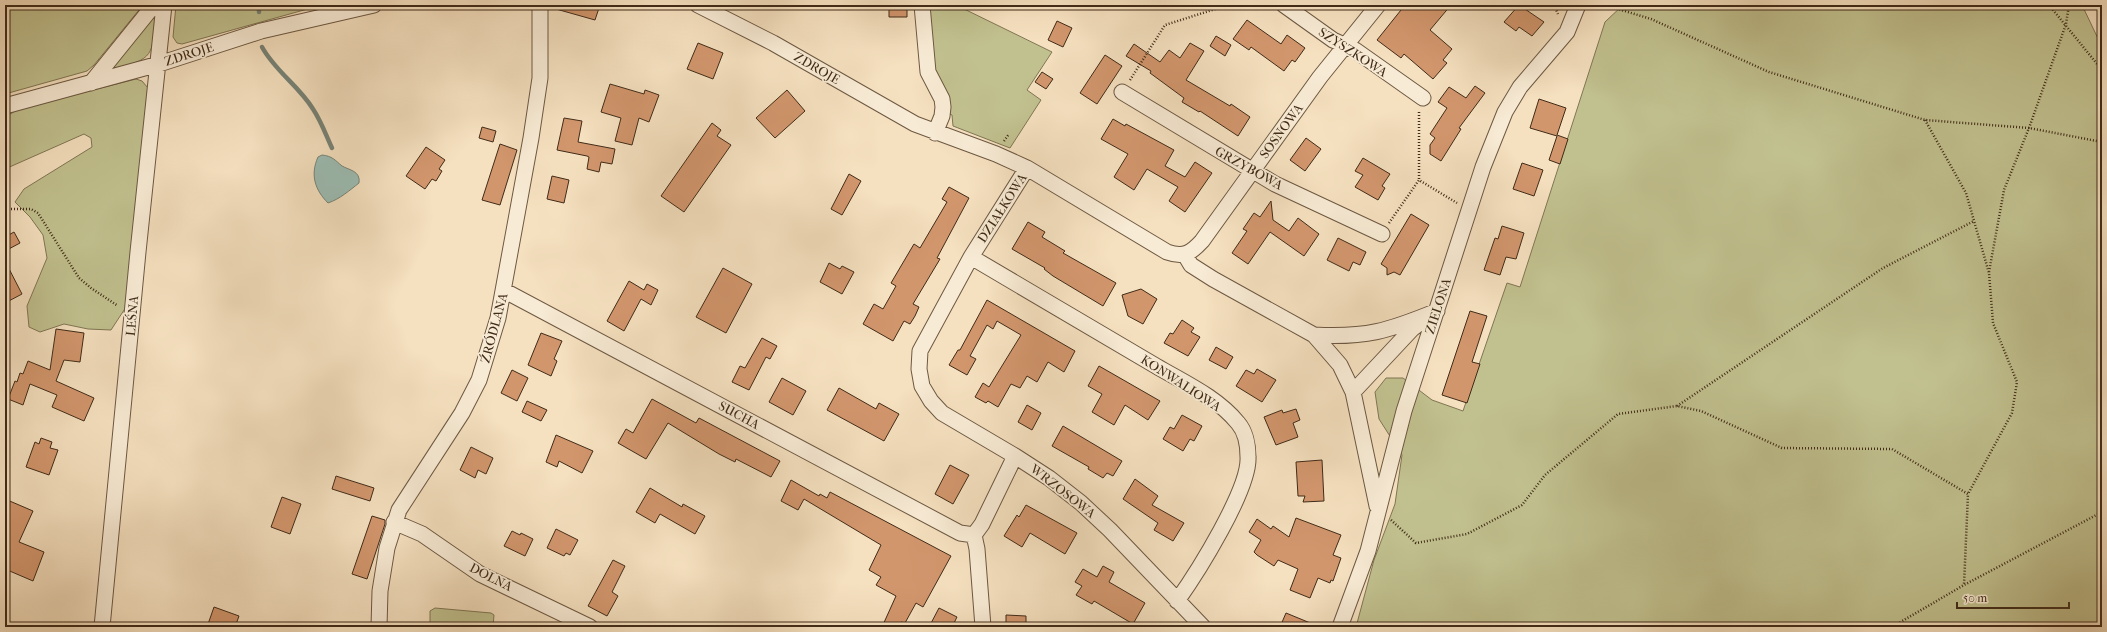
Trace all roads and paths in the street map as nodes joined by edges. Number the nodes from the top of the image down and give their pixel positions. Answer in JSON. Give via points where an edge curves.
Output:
{"nodes":[{"id":1,"x":154,"y":5,"type":"edge"},
{"id":2,"x":164,"y":5,"type":"edge"},
{"id":3,"x":374,"y":5,"type":"edge"},
{"id":4,"x":540,"y":5,"type":"edge"},
{"id":5,"x":698,"y":5,"type":"edge"},
{"id":6,"x":922,"y":5,"type":"edge"},
{"id":7,"x":1228,"y":5,"type":"edge"},
{"id":8,"x":1284,"y":5,"type":"edge"},
{"id":9,"x":1378,"y":5,"type":"edge"},
{"id":10,"x":1578,"y":5,"type":"edge"},
{"id":11,"x":1605,"y":5,"type":"edge"},
{"id":12,"x":2049,"y":5,"type":"edge"},
{"id":13,"x":2069,"y":5,"type":"edge"},
{"id":14,"x":2066,"y":24,"type":"junction"},
{"id":15,"x":1345,"y":44,"type":"junction"},
{"id":16,"x":159,"y":64,"type":"junction"},
{"id":17,"x":2102,"y":70,"type":"edge"},
{"id":18,"x":91,"y":83,"type":"junction"},
{"id":19,"x":1122,"y":92,"type":"joint"},
{"id":20,"x":1421,"y":97,"type":"joint"},
{"id":21,"x":5,"y":106,"type":"edge"},
{"id":22,"x":1925,"y":120,"type":"junction"},
{"id":23,"x":2029,"y":128,"type":"junction"},
{"id":24,"x":935,"y":133,"type":"junction"},
{"id":25,"x":1009,"y":134,"type":"dead end"},
{"id":26,"x":2102,"y":142,"type":"edge"},
{"id":27,"x":1001,"y":146,"type":"dead end"},
{"id":28,"x":1027,"y":168,"type":"junction"},
{"id":29,"x":1253,"y":171,"type":"junction"},
{"id":30,"x":1419,"y":180,"type":"junction"},
{"id":31,"x":5,"y":209,"type":"edge"},
{"id":32,"x":1469,"y":211,"type":"junction"},
{"id":33,"x":1974,"y":221,"type":"junction"},
{"id":34,"x":1382,"y":234,"type":"joint"},
{"id":35,"x":1185,"y":255,"type":"junction"},
{"id":36,"x":971,"y":257,"type":"junction"},
{"id":37,"x":1989,"y":273,"type":"junction"},
{"id":38,"x":505,"y":291,"type":"junction"},
{"id":39,"x":1436,"y":311,"type":"junction"},
{"id":40,"x":132,"y":316,"type":"junction"},
{"id":41,"x":1314,"y":335,"type":"junction"},
{"id":42,"x":919,"y":369,"type":"joint"},
{"id":43,"x":1353,"y":392,"type":"junction"},
{"id":44,"x":1677,"y":406,"type":"junction"},
{"id":45,"x":1015,"y":456,"type":"junction"},
{"id":46,"x":1968,"y":494,"type":"junction"},
{"id":47,"x":1378,"y":508,"type":"junction"},
{"id":48,"x":2102,"y":512,"type":"edge"},
{"id":49,"x":394,"y":522,"type":"junction"},
{"id":50,"x":974,"y":535,"type":"junction"},
{"id":51,"x":1964,"y":585,"type":"junction"},
{"id":52,"x":1176,"y":601,"type":"junction"},
{"id":53,"x":102,"y":627,"type":"edge"},
{"id":54,"x":379,"y":627,"type":"edge"},
{"id":55,"x":590,"y":627,"type":"edge"},
{"id":56,"x":983,"y":627,"type":"edge"},
{"id":57,"x":1202,"y":627,"type":"edge"},
{"id":58,"x":1340,"y":627,"type":"edge"},
{"id":59,"x":1892,"y":627,"type":"edge"}],
"edges":[{"from":1,"to":18,"type":"street"},
{"from":2,"to":16,"type":"street","name":"LEŚNA"},
{"from":3,"to":16,"type":"street","name":"ZDROJE","via":[[261,31]]},
{"from":4,"to":38,"type":"street","name":"ŹRÓDLANA","via":[[540,78]]},
{"from":5,"to":24,"type":"street","name":"ZDROJE","via":[[773,43],[892,112]]},
{"from":6,"to":24,"type":"street","via":[[928,72],[942,99],[943,107]]},
{"from":7,"to":19,"type":"path","via":[[1165,25]]},
{"from":8,"to":15,"type":"street","name":"SZYSZKOWA","via":[[1333,40]]},
{"from":9,"to":15,"type":"street","name":"SOSNOWA"},
{"from":10,"to":32,"type":"street","name":"ZIELONA","via":[[1567,32],[1520,87],[1506,112],[1483,167]]},
{"from":11,"to":22,"type":"path","via":[[1650,19],[1769,72]]},
{"from":12,"to":14,"type":"path"},
{"from":13,"to":14,"type":"path"},
{"from":14,"to":17,"type":"path"},
{"from":14,"to":23,"type":"path"},
{"from":15,"to":20,"type":"street","name":"SZYSZKOWA"},
{"from":15,"to":29,"type":"street","name":"SOSNOWA"},
{"from":16,"to":18,"type":"street","name":"ZDROJE"},
{"from":16,"to":40,"type":"street","name":"LEŚNA"},
{"from":18,"to":21,"type":"street","name":"ZDROJE"},
{"from":19,"to":29,"type":"street","name":"GRZYBOWA"},
{"from":20,"to":30,"type":"path"},
{"from":22,"to":23,"type":"path"},
{"from":22,"to":33,"type":"path","via":[[1966,193]]},
{"from":23,"to":26,"type":"path"},
{"from":23,"to":37,"type":"path","via":[[2004,190]]},
{"from":24,"to":28,"type":"street","name":"DZIAŁKOWA","via":[[996,154]]},
{"from":25,"to":27,"type":"path"},
{"from":28,"to":35,"type":"street","via":[[1167,252],[1177,256]]},
{"from":28,"to":36,"type":"street","name":"DZIAŁKOWA"},
{"from":29,"to":34,"type":"street","name":"GRZYBOWA","via":[[1275,184]]},
{"from":29,"to":35,"type":"street","name":"SOSNOWA","via":[[1202,241]]},
{"from":30,"to":32,"type":"path"},
{"from":30,"to":34,"type":"path"},
{"from":31,"to":40,"type":"path","via":[[31,209],[38,213],[79,278]]},
{"from":32,"to":39,"type":"street","name":"ZIELONA"},
{"from":33,"to":37,"type":"path"},
{"from":33,"to":44,"type":"path","via":[[1883,268]]},
{"from":35,"to":41,"type":"street","via":[[1191,265],[1213,279]]},
{"from":36,"to":42,"type":"street","name":"DZIAŁKOWA","via":[[920,351]]},
{"from":36,"to":52,"type":"street","name":"KONWALIOWA","via":[[1202,393],[1238,423],[1244,436],[1248,458],[1244,483],[1212,543]]},
{"from":37,"to":46,"type":"path","via":[[1993,323],[2017,382],[2012,413]]},
{"from":38,"to":49,"type":"street","name":"ŹRÓDLANA","via":[[490,351],[479,380],[459,418],[399,510]]},
{"from":38,"to":50,"type":"street","name":"SUCHA","via":[[960,533]]},
{"from":39,"to":41,"type":"street","via":[[1397,328],[1375,334],[1345,337]]},
{"from":39,"to":43,"type":"street","via":[[1412,329]]},
{"from":39,"to":47,"type":"street","name":"ZIELONA","via":[[1404,411]]},
{"from":40,"to":53,"type":"street","name":"LEŚNA"},
{"from":41,"to":43,"type":"street","via":[[1340,364]]},
{"from":42,"to":45,"type":"street","name":"WRZOSOWA","via":[[922,386],[942,413]]},
{"from":43,"to":47,"type":"street"},
{"from":44,"to":46,"type":"path","via":[[1701,411],[1782,448],[1892,449]]},
{"from":44,"to":47,"type":"path","via":[[1618,414],[1545,476],[1522,504],[1467,534],[1416,543]]},
{"from":45,"to":50,"type":"street","via":[[982,524]]},
{"from":45,"to":52,"type":"street","name":"WRZOSOWA","via":[[1049,478],[1096,516]]},
{"from":46,"to":51,"type":"path"},
{"from":47,"to":58,"type":"street","name":"ZIELONA","via":[[1368,551]]},
{"from":48,"to":51,"type":"path"},
{"from":49,"to":54,"type":"street","name":"ŹRÓDLANA","via":[[380,592]]},
{"from":49,"to":55,"type":"street","name":"DOLNA","via":[[422,534],[480,574]]},
{"from":50,"to":56,"type":"street"},
{"from":51,"to":59,"type":"path"},
{"from":52,"to":57,"type":"street","name":"WRZOSOWA"}]}
